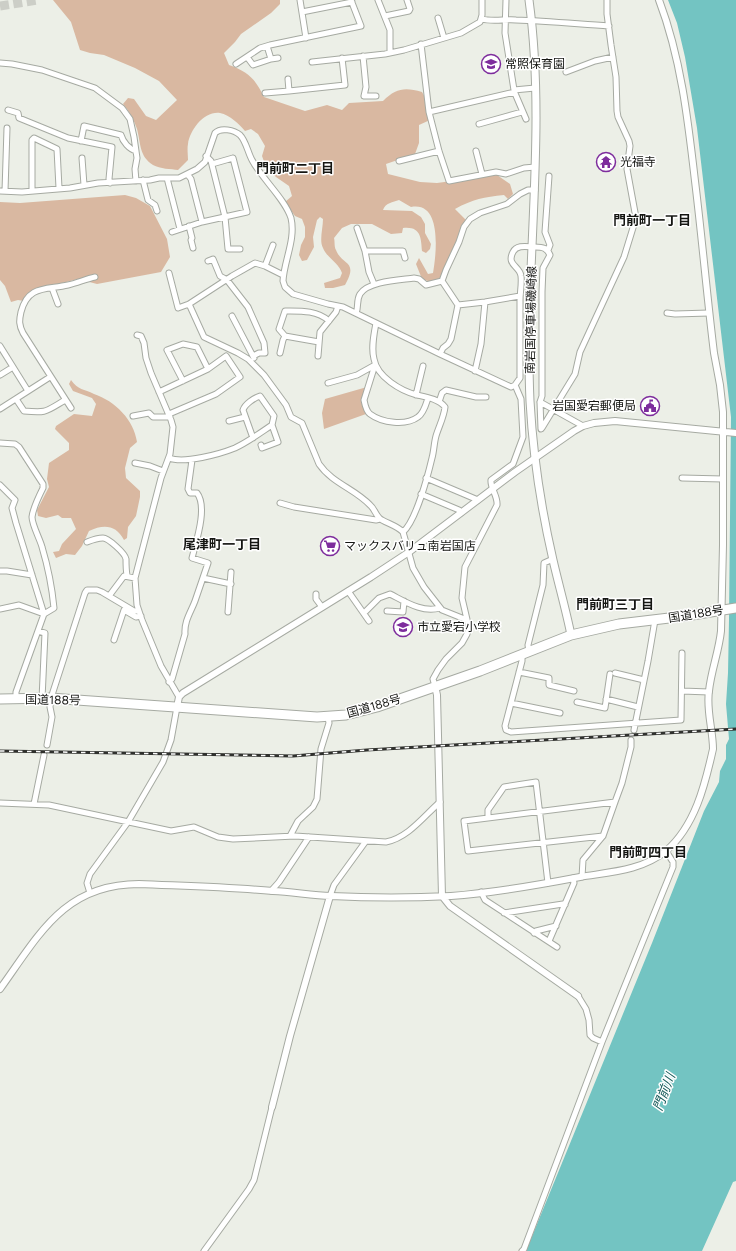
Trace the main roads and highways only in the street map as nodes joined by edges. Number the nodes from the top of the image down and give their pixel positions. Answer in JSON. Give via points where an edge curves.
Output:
{"nodes":[{"id":1,"x":529,"y":0,"type":"edge"},
{"id":2,"x":736,"y":608,"type":"edge"},
{"id":3,"x":571,"y":636,"type":"junction"},
{"id":4,"x":0,"y":699,"type":"edge"}],
"edges":[{"from":1,"to":3,"type":"main road","name":"南岩国停車場磯崎線","via":[[535,51],[530,401],[539,487]]},
{"from":2,"to":3,"type":"highway","name":"国道188号","via":[[618,624]]},
{"from":3,"to":4,"type":"highway","name":"国道188号","via":[[362,712],[328,717],[52,698]]}]}
